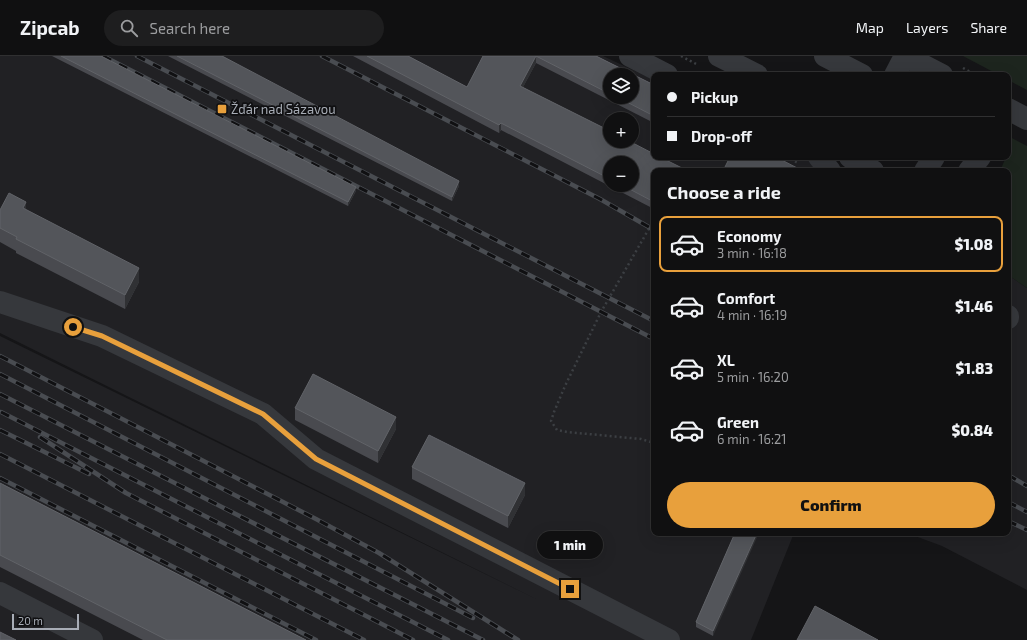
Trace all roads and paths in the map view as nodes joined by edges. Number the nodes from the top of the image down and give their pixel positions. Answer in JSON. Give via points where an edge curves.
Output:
{"nodes":[{"id":1,"x":630,"y":56,"type":"edge"},
{"id":2,"x":719,"y":56,"type":"edge"},
{"id":3,"x":825,"y":56,"type":"edge"},
{"id":4,"x":905,"y":56,"type":"edge"},
{"id":5,"x":661,"y":72,"type":"edge"},
{"id":6,"x":751,"y":72,"type":"edge"},
{"id":7,"x":856,"y":72,"type":"edge"},
{"id":8,"x":897,"y":72,"type":"edge"},
{"id":9,"x":936,"y":72,"type":"edge"},
{"id":10,"x":1011,"y":111,"type":"edge"},
{"id":11,"x":1027,"y":119,"type":"edge"},
{"id":12,"x":821,"y":160,"type":"edge"},
{"id":13,"x":855,"y":160,"type":"edge"},
{"id":14,"x":978,"y":160,"type":"edge"},
{"id":15,"x":828,"y":168,"type":"edge"},
{"id":16,"x":869,"y":168,"type":"edge"},
{"id":17,"x":971,"y":168,"type":"edge"},
{"id":18,"x":651,"y":225,"type":"edge"},
{"id":19,"x":0,"y":302,"type":"edge"},
{"id":20,"x":651,"y":442,"type":"edge"},
{"id":21,"x":0,"y":593,"type":"edge"},
{"id":22,"x":92,"y":640,"type":"edge"},
{"id":23,"x":669,"y":640,"type":"edge"}],
"edges":[{"from":1,"to":5,"type":"street"},
{"from":2,"to":6,"type":"street"},
{"from":3,"to":7,"type":"street"},
{"from":4,"to":8,"type":"street"},
{"from":4,"to":9,"type":"street"},
{"from":10,"to":11,"type":"street"},
{"from":12,"to":15,"type":"street"},
{"from":13,"to":16,"type":"street"},
{"from":14,"to":17,"type":"street"},
{"from":18,"to":20,"type":"path","via":[[602,312],[565,386],[551,421],[557,430],[566,432]]},
{"from":19,"to":23,"type":"street","via":[[102,336],[263,414],[316,459]]},
{"from":21,"to":22,"type":"street"}]}
